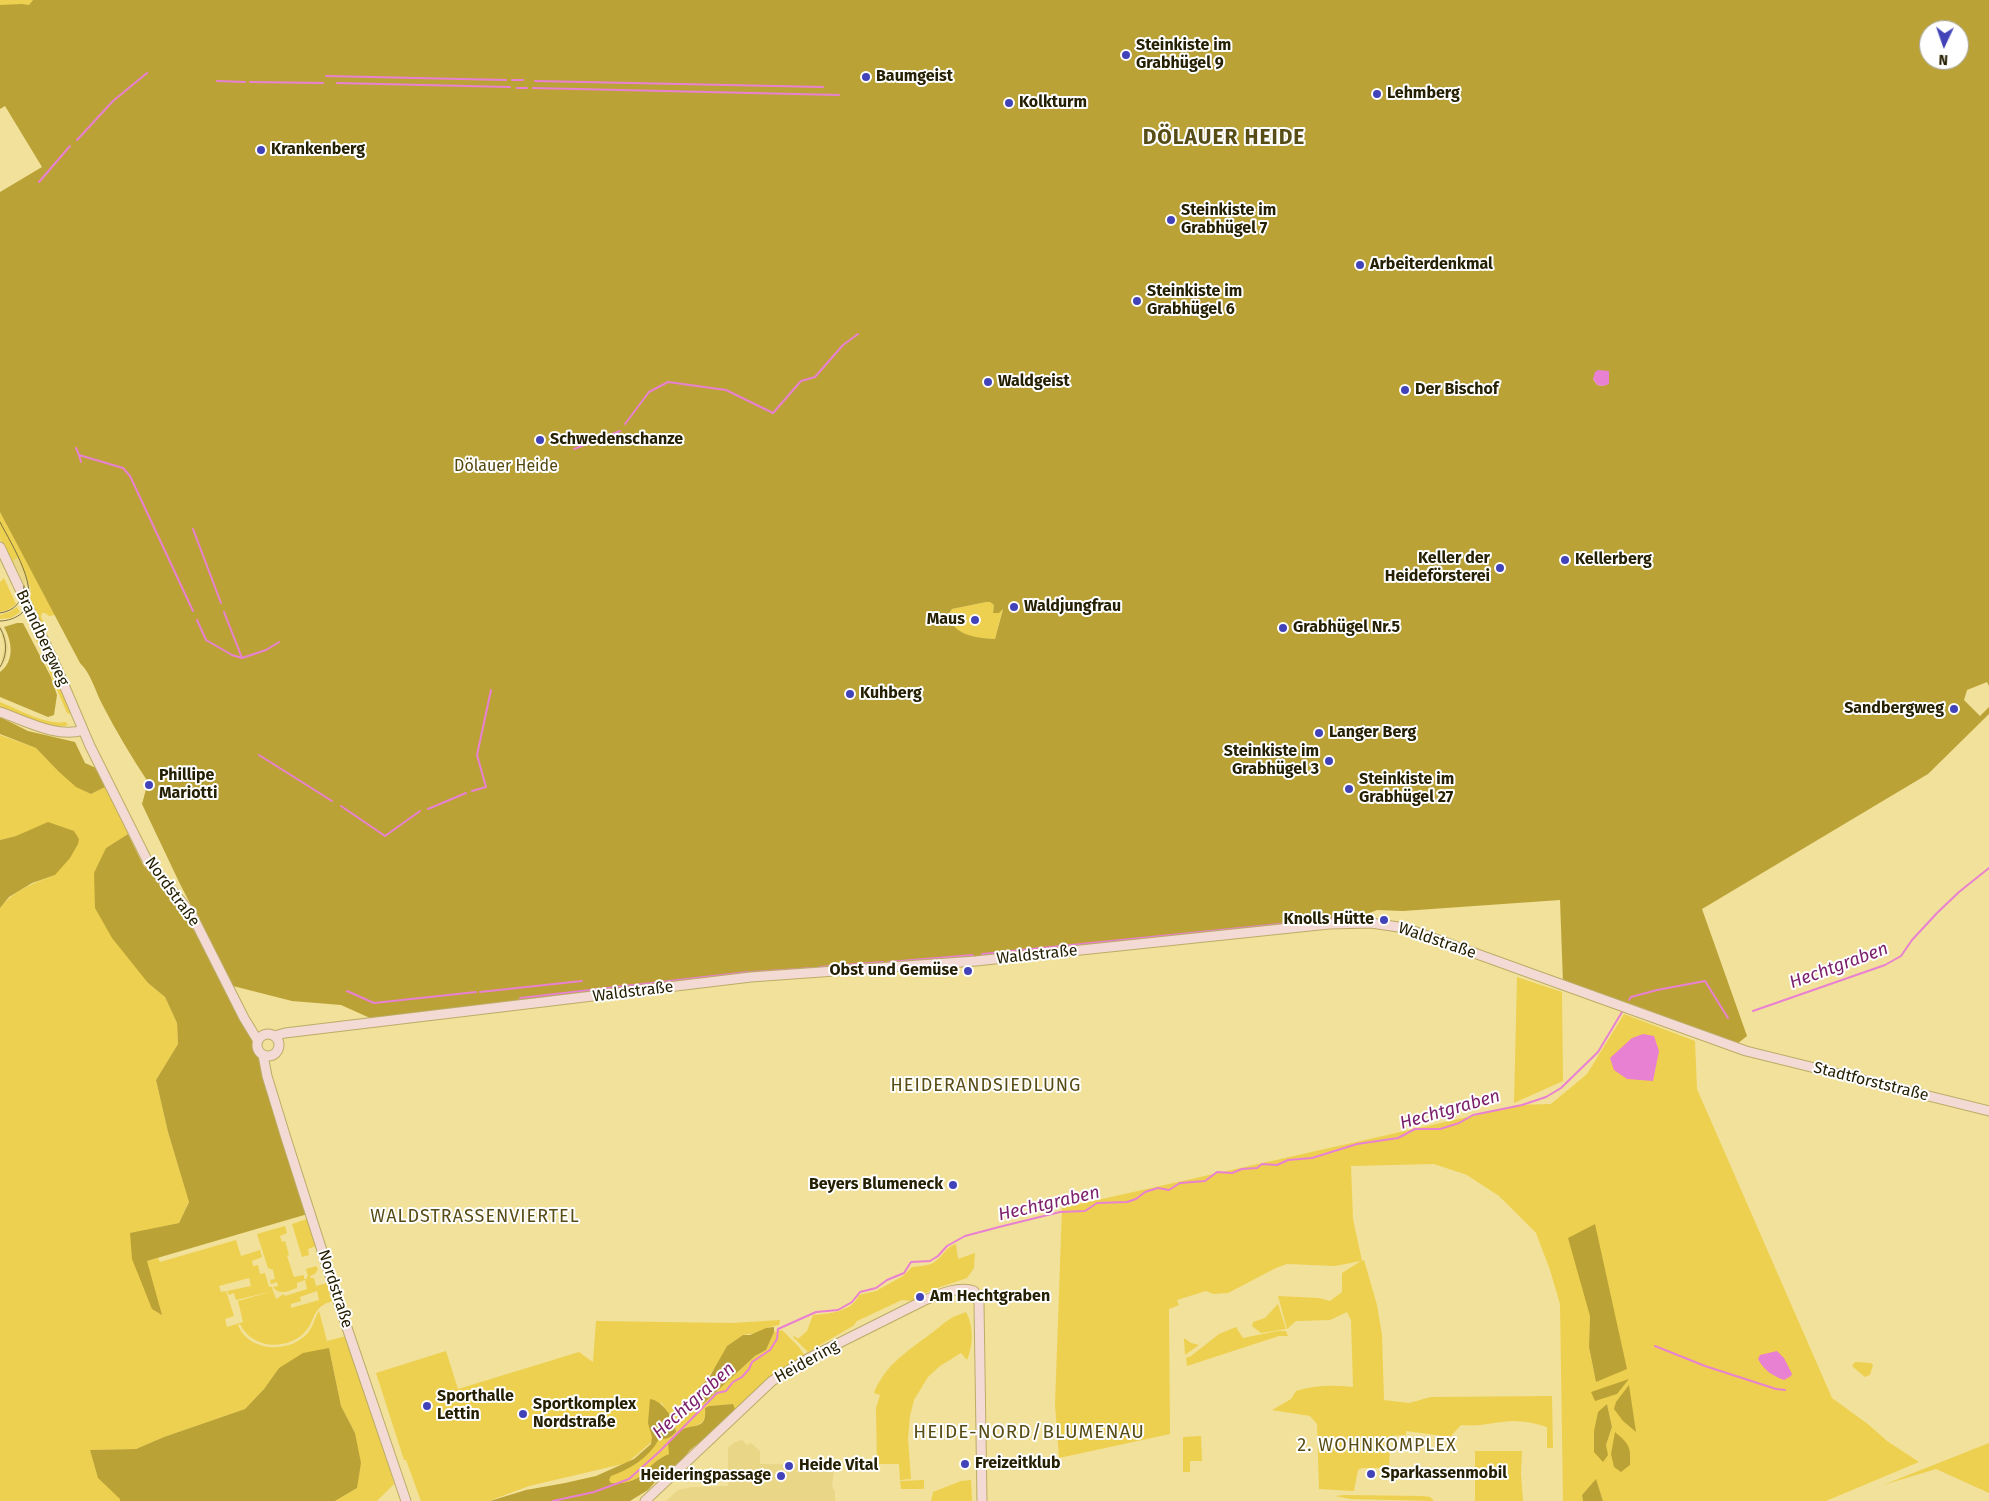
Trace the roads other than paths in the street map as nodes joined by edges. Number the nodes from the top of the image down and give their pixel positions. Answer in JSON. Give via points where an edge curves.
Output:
{"nodes":[{"id":1,"x":0,"y":547,"type":"edge"},
{"id":2,"x":0,"y":712,"type":"edge"},
{"id":3,"x":83,"y":730,"type":"junction"},
{"id":4,"x":261,"y":1038,"type":"junction"},
{"id":5,"x":276,"y":1039,"type":"junction"},
{"id":6,"x":1752,"y":1053,"type":"joint"},
{"id":7,"x":267,"y":1055,"type":"junction"},
{"id":8,"x":1989,"y":1111,"type":"edge"},
{"id":9,"x":406,"y":1501,"type":"edge"},
{"id":10,"x":645,"y":1501,"type":"edge"},
{"id":11,"x":982,"y":1501,"type":"edge"}],
"edges":[{"from":1,"to":3,"type":"main road","name":"Brandbergweg"},
{"from":2,"to":3,"type":"main road","via":[[50,729]]},
{"from":3,"to":4,"type":"main road","name":"Nordstraße","via":[[148,862],[191,913],[244,1018]]},
{"from":4,"to":5,"type":"main road"},
{"from":4,"to":7,"type":"main road","name":"Nordstraße","via":[[258,1049]]},
{"from":5,"to":6,"type":"main road","name":"Waldstraße","via":[[301,1031],[752,978],[969,962],[1312,926],[1371,923],[1405,928]]},
{"from":5,"to":7,"type":"main road","name":"Nordstraße","via":[[278,1049]]},
{"from":6,"to":8,"type":"main road","name":"Stadtforststraße"},
{"from":7,"to":9,"type":"main road","name":"Nordstraße","via":[[267,1076]]},
{"from":10,"to":11,"type":"main road","name":"Heidering","via":[[780,1375],[924,1301],[959,1290],[974,1291],[980,1308]]}]}
